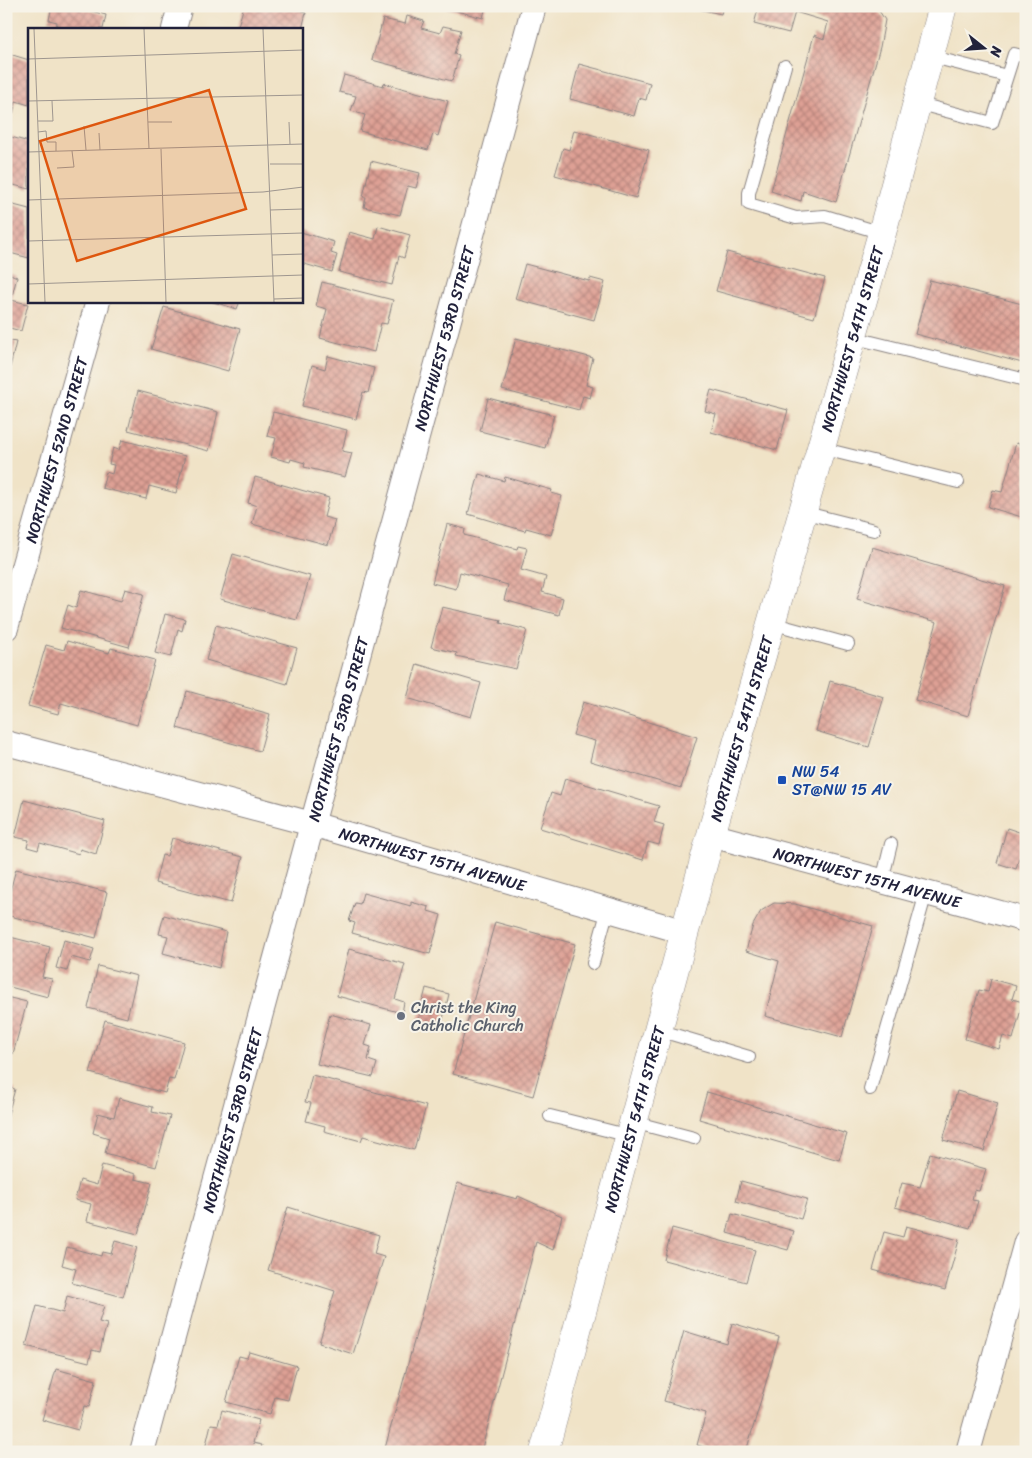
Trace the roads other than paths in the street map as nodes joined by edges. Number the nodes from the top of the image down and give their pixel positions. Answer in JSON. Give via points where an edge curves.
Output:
{"nodes":[{"id":1,"x":180,"y":6,"type":"edge"},
{"id":2,"x":534,"y":6,"type":"edge"},
{"id":3,"x":942,"y":6,"type":"edge"},
{"id":4,"x":174,"y":28,"type":"edge"},
{"id":5,"x":929,"y":56,"type":"junction"},
{"id":6,"x":1026,"y":57,"type":"edge"},
{"id":7,"x":785,"y":66,"type":"dead end"},
{"id":8,"x":1007,"y":76,"type":"junction"},
{"id":9,"x":916,"y":103,"type":"junction"},
{"id":10,"x":882,"y":233,"type":"junction"},
{"id":11,"x":98,"y":302,"type":"edge"},
{"id":12,"x":851,"y":337,"type":"junction"},
{"id":13,"x":1026,"y":380,"type":"edge"},
{"id":14,"x":820,"y":448,"type":"junction"},
{"id":15,"x":958,"y":482,"type":"dead end"},
{"id":16,"x":802,"y":512,"type":"junction"},
{"id":17,"x":874,"y":530,"type":"dead end"},
{"id":18,"x":771,"y":623,"type":"junction"},
{"id":19,"x":6,"y":628,"type":"edge"},
{"id":20,"x":848,"y":644,"type":"dead end"},
{"id":21,"x":6,"y":742,"type":"edge"},
{"id":22,"x":312,"y":824,"type":"junction"},
{"id":23,"x":710,"y":835,"type":"junction"},
{"id":24,"x":891,"y":844,"type":"dead end"},
{"id":25,"x":882,"y":881,"type":"junction"},
{"id":26,"x":926,"y":893,"type":"junction"},
{"id":27,"x":608,"y":909,"type":"junction"},
{"id":28,"x":1026,"y":920,"type":"edge"},
{"id":29,"x":685,"y":932,"type":"junction"},
{"id":30,"x":593,"y":963,"type":"dead end"},
{"id":31,"x":658,"y":1030,"type":"junction"},
{"id":32,"x":749,"y":1057,"type":"dead end"},
{"id":33,"x":870,"y":1089,"type":"dead end"},
{"id":34,"x":550,"y":1116,"type":"dead end"},
{"id":35,"x":631,"y":1129,"type":"junction"},
{"id":36,"x":694,"y":1138,"type":"dead end"},
{"id":37,"x":1026,"y":1242,"type":"edge"},
{"id":38,"x":142,"y":1452,"type":"edge"},
{"id":39,"x":544,"y":1452,"type":"edge"},
{"id":40,"x":968,"y":1452,"type":"edge"}],
"edges":[{"from":1,"to":4,"type":"street"},
{"from":2,"to":22,"type":"street","name":"NORTHWEST 53RD STREET"},
{"from":3,"to":5,"type":"main road","name":"NORTHWEST 54TH STREET"},
{"from":5,"to":8,"type":"lane"},
{"from":5,"to":9,"type":"main road","name":"NORTHWEST 54TH STREET"},
{"from":6,"to":8,"type":"lane","via":[[1014,54]]},
{"from":7,"to":10,"type":"lane","via":[[749,193],[749,204],[796,218],[825,216]]},
{"from":8,"to":9,"type":"lane","via":[[992,123]]},
{"from":9,"to":10,"type":"main road","name":"NORTHWEST 54TH STREET"},
{"from":10,"to":12,"type":"main road","name":"NORTHWEST 54TH STREET"},
{"from":11,"to":19,"type":"street","name":"NORTHWEST 52ND STREET"},
{"from":12,"to":13,"type":"lane"},
{"from":12,"to":14,"type":"main road","name":"NORTHWEST 54TH STREET"},
{"from":14,"to":15,"type":"lane"},
{"from":14,"to":16,"type":"main road","name":"NORTHWEST 54TH STREET"},
{"from":16,"to":17,"type":"lane"},
{"from":16,"to":18,"type":"main road","name":"NORTHWEST 54TH STREET"},
{"from":18,"to":20,"type":"lane"},
{"from":18,"to":23,"type":"main road","name":"NORTHWEST 54TH STREET"},
{"from":21,"to":22,"type":"street","name":"NORTHWEST 15TH AVENUE"},
{"from":22,"to":27,"type":"street","name":"NORTHWEST 15TH AVENUE"},
{"from":22,"to":38,"type":"street","name":"NORTHWEST 53RD STREET"},
{"from":23,"to":25,"type":"street","name":"NORTHWEST 15TH AVENUE"},
{"from":23,"to":29,"type":"main road","name":"NORTHWEST 54TH STREET"},
{"from":24,"to":25,"type":"lane"},
{"from":25,"to":26,"type":"street","name":"NORTHWEST 15TH AVENUE"},
{"from":26,"to":28,"type":"street","name":"NORTHWEST 15TH AVENUE"},
{"from":26,"to":33,"type":"lane"},
{"from":27,"to":29,"type":"street","name":"NORTHWEST 15TH AVENUE"},
{"from":27,"to":30,"type":"lane"},
{"from":29,"to":31,"type":"main road","name":"NORTHWEST 54TH STREET"},
{"from":31,"to":32,"type":"lane"},
{"from":31,"to":35,"type":"main road","name":"NORTHWEST 54TH STREET"},
{"from":34,"to":35,"type":"lane"},
{"from":35,"to":36,"type":"lane"},
{"from":35,"to":39,"type":"main road","name":"NORTHWEST 54TH STREET"},
{"from":37,"to":40,"type":"street"}]}
